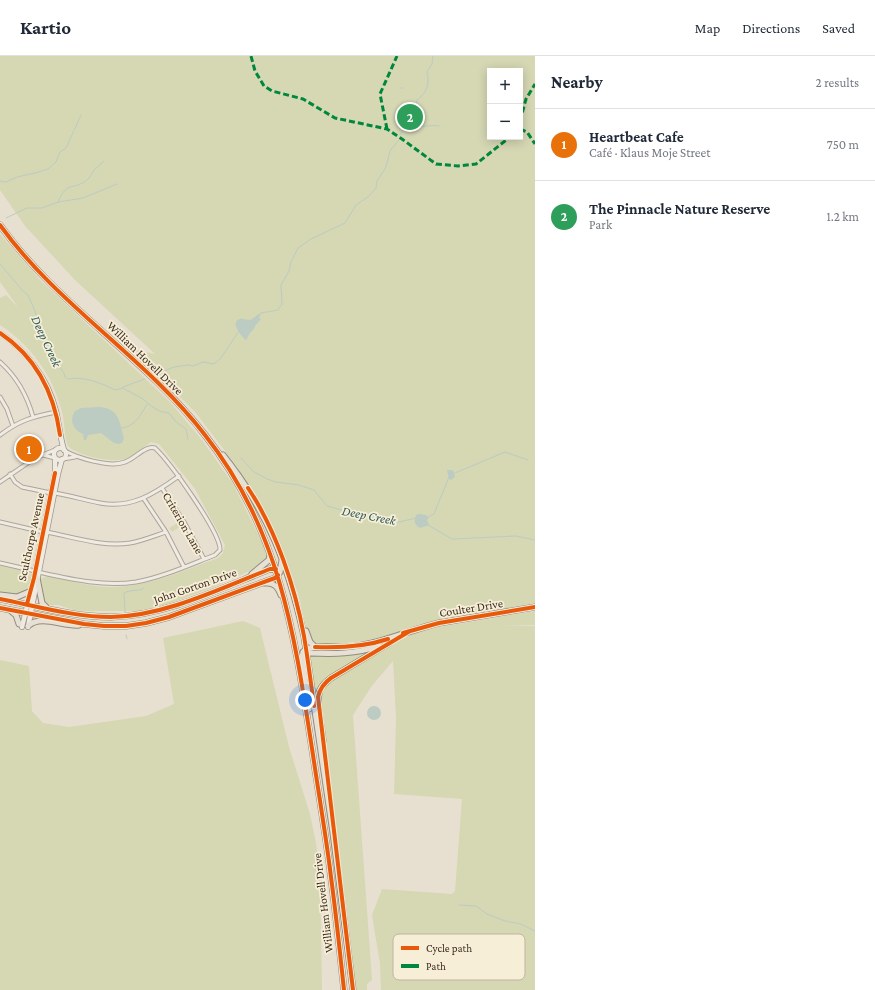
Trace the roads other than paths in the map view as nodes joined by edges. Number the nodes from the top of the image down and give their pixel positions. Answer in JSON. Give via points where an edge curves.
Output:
{"nodes":[{"id":1,"x":0,"y":225,"type":"edge"},
{"id":2,"x":0,"y":333,"type":"edge"},
{"id":3,"x":0,"y":362,"type":"edge"},
{"id":4,"x":0,"y":397,"type":"edge"},
{"id":5,"x":56,"y":412,"type":"junction"},
{"id":6,"x":33,"y":417,"type":"junction"},
{"id":7,"x":13,"y":426,"type":"junction"},
{"id":8,"x":0,"y":435,"type":"edge"},
{"id":9,"x":60,"y":438,"type":"junction"},
{"id":10,"x":213,"y":445,"type":"junction"},
{"id":11,"x":56,"y":450,"type":"junction"},
{"id":12,"x":64,"y":450,"type":"junction"},
{"id":13,"x":41,"y":455,"type":"junction"},
{"id":14,"x":75,"y":457,"type":"junction"},
{"id":15,"x":55,"y":458,"type":"junction"},
{"id":16,"x":62,"y":459,"type":"junction"},
{"id":17,"x":10,"y":474,"type":"junction"},
{"id":18,"x":178,"y":476,"type":"junction"},
{"id":19,"x":0,"y":482,"type":"edge"},
{"id":20,"x":162,"y":488,"type":"junction"},
{"id":21,"x":52,"y":493,"type":"junction"},
{"id":22,"x":144,"y":499,"type":"junction"},
{"id":23,"x":0,"y":522,"type":"edge"},
{"id":24,"x":45,"y":532,"type":"junction"},
{"id":25,"x":166,"y":532,"type":"junction"},
{"id":26,"x":270,"y":552,"type":"junction"},
{"id":27,"x":204,"y":559,"type":"junction"},
{"id":28,"x":282,"y":559,"type":"junction"},
{"id":29,"x":0,"y":563,"type":"edge"},
{"id":30,"x":184,"y":567,"type":"junction"},
{"id":31,"x":37,"y":571,"type":"junction"},
{"id":32,"x":278,"y":572,"type":"junction"},
{"id":33,"x":289,"y":577,"type":"junction"},
{"id":34,"x":37,"y":578,"type":"junction"},
{"id":35,"x":248,"y":578,"type":"junction"},
{"id":36,"x":264,"y":582,"type":"junction"},
{"id":37,"x":29,"y":592,"type":"junction"},
{"id":38,"x":0,"y":595,"type":"edge"},
{"id":39,"x":0,"y":599,"type":"edge"},
{"id":40,"x":297,"y":604,"type":"junction"},
{"id":41,"x":29,"y":605,"type":"junction"},
{"id":42,"x":535,"y":607,"type":"edge"},
{"id":43,"x":0,"y":608,"type":"edge"},
{"id":44,"x":51,"y":609,"type":"junction"},
{"id":45,"x":10,"y":610,"type":"junction"},
{"id":46,"x":28,"y":614,"type":"junction"},
{"id":47,"x":288,"y":614,"type":"junction"},
{"id":48,"x":84,"y":624,"type":"junction"},
{"id":49,"x":20,"y":626,"type":"joint"},
{"id":50,"x":28,"y":626,"type":"joint"},
{"id":51,"x":410,"y":631,"type":"junction"},
{"id":52,"x":389,"y":643,"type":"junction"},
{"id":53,"x":295,"y":645,"type":"junction"},
{"id":54,"x":315,"y":647,"type":"junction"},
{"id":55,"x":305,"y":651,"type":"junction"},
{"id":56,"x":309,"y":732,"type":"junction"},
{"id":57,"x":334,"y":833,"type":"junction"},
{"id":58,"x":344,"y":990,"type":"edge"},
{"id":59,"x":352,"y":990,"type":"edge"}],
"edges":[{"from":1,"to":10,"type":"main road","name":"William Hovell Drive","via":[[50,283],[166,391]]},
{"from":2,"to":5,"type":"street","via":[[20,350],[38,372]]},
{"from":3,"to":6,"type":"street","via":[[22,388]]},
{"from":4,"to":7,"type":"street"},
{"from":5,"to":6,"type":"street"},
{"from":5,"to":9,"type":"street"},
{"from":6,"to":7,"type":"street"},
{"from":7,"to":8,"type":"street"},
{"from":9,"to":11,"type":"street"},
{"from":9,"to":12,"type":"street"},
{"from":10,"to":26,"type":"main road","name":"William Hovell Drive","via":[[236,479]]},
{"from":10,"to":28,"type":"main road","name":"William Hovell Drive","via":[[250,491],[267,522]]},
{"from":11,"to":12,"type":"street"},
{"from":11,"to":13,"type":"street"},
{"from":11,"to":15,"type":"street"},
{"from":12,"to":14,"type":"street"},
{"from":12,"to":16,"type":"street","via":[[65,456]]},
{"from":13,"to":15,"type":"street"},
{"from":13,"to":17,"type":"street"},
{"from":14,"to":16,"type":"street"},
{"from":14,"to":18,"type":"street","via":[[120,464],[154,447]]},
{"from":15,"to":16,"type":"street"},
{"from":15,"to":21,"type":"street","name":"Sculthorpe Avenue"},
{"from":16,"to":21,"type":"street","name":"Sculthorpe Avenue"},
{"from":17,"to":19,"type":"street"},
{"from":17,"to":21,"type":"street","via":[[22,487]]},
{"from":18,"to":20,"type":"street"},
{"from":18,"to":27,"type":"street","via":[[202,511],[220,546],[217,554]]},
{"from":20,"to":22,"type":"street"},
{"from":20,"to":27,"type":"street","name":"Criterion Lane"},
{"from":21,"to":22,"type":"street","via":[[110,504],[125,504]]},
{"from":21,"to":24,"type":"street","name":"Sculthorpe Avenue"},
{"from":22,"to":25,"type":"street"},
{"from":23,"to":24,"type":"street"},
{"from":24,"to":25,"type":"street","via":[[98,543],[117,544],[142,540]]},
{"from":24,"to":31,"type":"street","name":"Sculthorpe Avenue"},
{"from":25,"to":30,"type":"street"},
{"from":26,"to":32,"type":"main road","name":"William Hovell Drive"},
{"from":26,"to":35,"type":"main road","via":[[269,560]]},
{"from":27,"to":30,"type":"street"},
{"from":28,"to":32,"type":"main road"},
{"from":28,"to":33,"type":"main road","name":"William Hovell Drive"},
{"from":29,"to":31,"type":"street"},
{"from":30,"to":31,"type":"street","via":[[151,578],[121,583],[91,582]]},
{"from":31,"to":34,"type":"street","name":"Sculthorpe Avenue"},
{"from":31,"to":37,"type":"street","name":"Sculthorpe Avenue"},
{"from":32,"to":33,"type":"main road"},
{"from":32,"to":35,"type":"main road","name":"John Gorton Drive","via":[[270,569]]},
{"from":32,"to":36,"type":"main road","name":"John Gorton Drive","via":[[275,578]]},
{"from":32,"to":47,"type":"main road","name":"William Hovell Drive"},
{"from":33,"to":40,"type":"main road","name":"William Hovell Drive"},
{"from":34,"to":41,"type":"street","name":"Sculthorpe Avenue"},
{"from":34,"to":44,"type":"main road","via":[[42,603]]},
{"from":35,"to":44,"type":"main road","name":"John Gorton Drive","via":[[145,614],[92,616]]},
{"from":36,"to":47,"type":"main road","via":[[270,582],[279,590]]},
{"from":36,"to":48,"type":"main road","name":"John Gorton Drive","via":[[160,620],[118,626]]},
{"from":37,"to":38,"type":"main road","via":[[10,597]]},
{"from":37,"to":41,"type":"street","name":"Sculthorpe Avenue"},
{"from":39,"to":41,"type":"main road","name":"John Gorton Drive"},
{"from":40,"to":54,"type":"main road","via":[[310,642]]},
{"from":40,"to":55,"type":"main road","name":"William Hovell Drive"},
{"from":41,"to":44,"type":"main road","name":"John Gorton Drive"},
{"from":41,"to":46,"type":"street"},
{"from":42,"to":51,"type":"main road","name":"Coulter Drive","via":[[439,623]]},
{"from":43,"to":45,"type":"main road","name":"John Gorton Drive"},
{"from":45,"to":46,"type":"main road","name":"John Gorton Drive"},
{"from":45,"to":49,"type":"main road","via":[[16,615]]},
{"from":46,"to":48,"type":"main road","name":"John Gorton Drive"},
{"from":46,"to":49,"type":"street"},
{"from":46,"to":50,"type":"street"},
{"from":47,"to":53,"type":"main road","name":"William Hovell Drive"},
{"from":48,"to":50,"type":"main road","via":[[71,626],[45,621],[31,623]]},
{"from":51,"to":52,"type":"main road","name":"Coulter Drive"},
{"from":51,"to":54,"type":"main road","name":"Coulter Drive","via":[[363,646]]},
{"from":52,"to":55,"type":"main road","name":"Coulter Drive","via":[[350,653]]},
{"from":52,"to":57,"type":"main road","via":[[331,678],[319,693]]},
{"from":53,"to":55,"type":"main road"},
{"from":53,"to":56,"type":"main road","name":"William Hovell Drive"},
{"from":54,"to":55,"type":"main road","name":"Coulter Drive"},
{"from":55,"to":56,"type":"main road","via":[[302,657],[311,724]]},
{"from":55,"to":57,"type":"main road","name":"William Hovell Drive"},
{"from":56,"to":58,"type":"main road","name":"William Hovell Drive","via":[[331,875]]},
{"from":57,"to":59,"type":"main road","name":"William Hovell Drive"}]}
